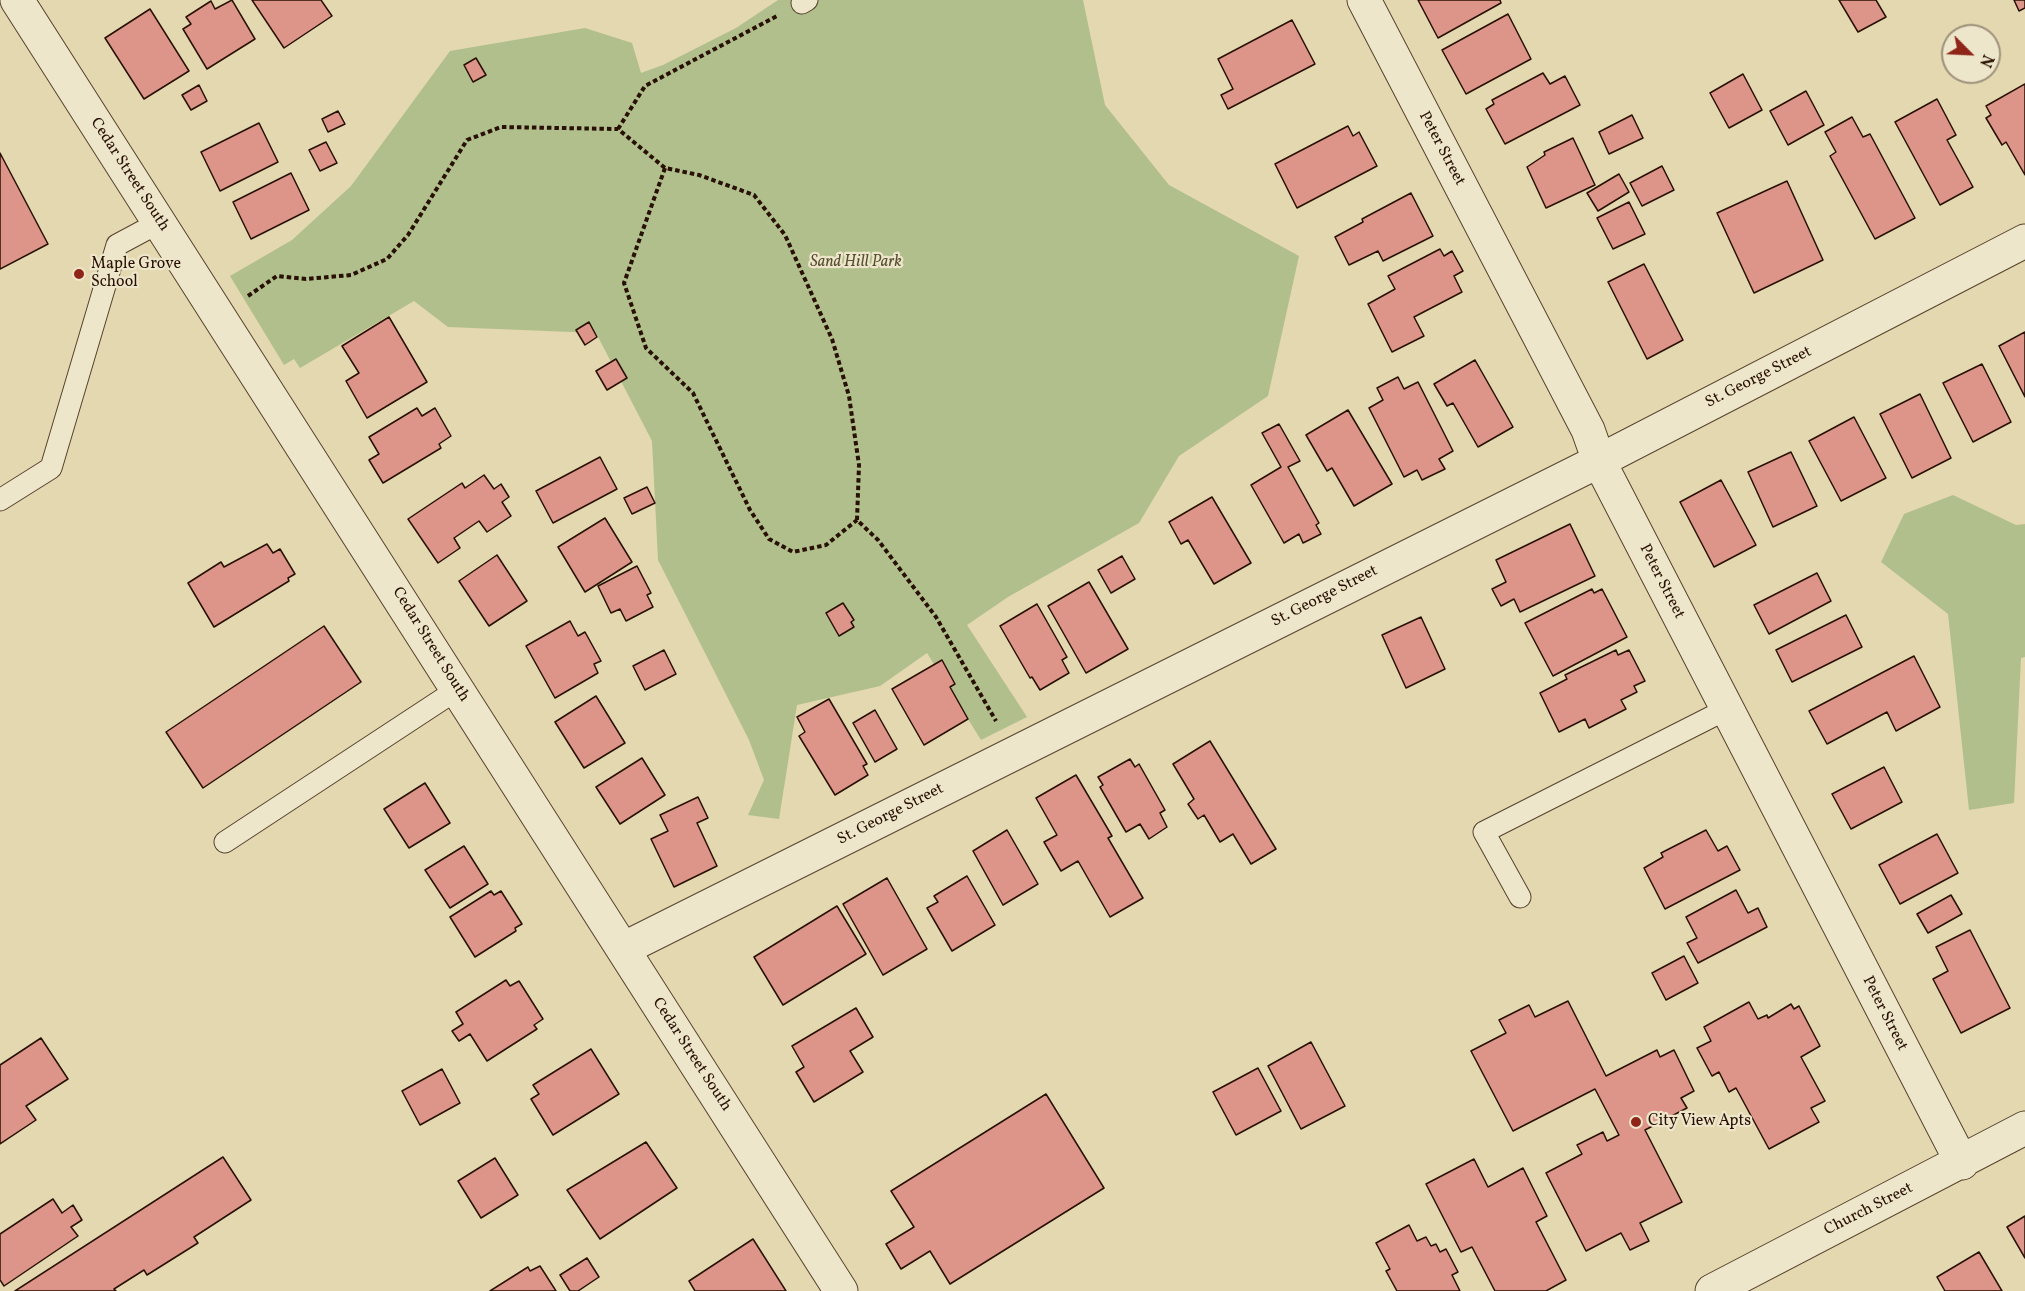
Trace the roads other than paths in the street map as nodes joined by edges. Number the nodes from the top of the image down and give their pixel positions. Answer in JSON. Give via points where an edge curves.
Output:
{"nodes":[{"id":1,"x":16,"y":0,"type":"edge"},
{"id":2,"x":1364,"y":0,"type":"edge"},
{"id":3,"x":160,"y":222,"type":"junction"},
{"id":4,"x":2025,"y":241,"type":"edge"},
{"id":5,"x":1599,"y":461,"type":"junction"},
{"id":6,"x":0,"y":500,"type":"edge"},
{"id":7,"x":458,"y":689,"type":"junction"},
{"id":8,"x":1727,"y":709,"type":"junction"},
{"id":9,"x":225,"y":842,"type":"dead end"},
{"id":10,"x":1520,"y":897,"type":"dead end"},
{"id":11,"x":623,"y":950,"type":"junction"},
{"id":12,"x":2025,"y":1128,"type":"edge"},
{"id":13,"x":1962,"y":1163,"type":"junction"},
{"id":14,"x":841,"y":1291,"type":"edge"},
{"id":15,"x":1712,"y":1291,"type":"edge"}],
"edges":[{"from":1,"to":3,"type":"street","name":"Cedar Street South"},
{"from":2,"to":5,"type":"street","name":"Peter Street","via":[[1588,430]]},
{"from":3,"to":6,"type":"lane","via":[[117,245],[51,468]]},
{"from":3,"to":7,"type":"street","name":"Cedar Street South"},
{"from":4,"to":5,"type":"street","name":"St. George Street"},
{"from":5,"to":8,"type":"street","name":"Peter Street"},
{"from":5,"to":11,"type":"street","name":"St. George Street"},
{"from":7,"to":9,"type":"lane"},
{"from":7,"to":11,"type":"street","name":"Cedar Street South"},
{"from":8,"to":10,"type":"lane","via":[[1484,832]]},
{"from":8,"to":13,"type":"street","name":"Peter Street"},
{"from":11,"to":14,"type":"street","name":"Cedar Street South"},
{"from":12,"to":13,"type":"street","name":"Church Street"},
{"from":13,"to":15,"type":"street","name":"Church Street"}]}
